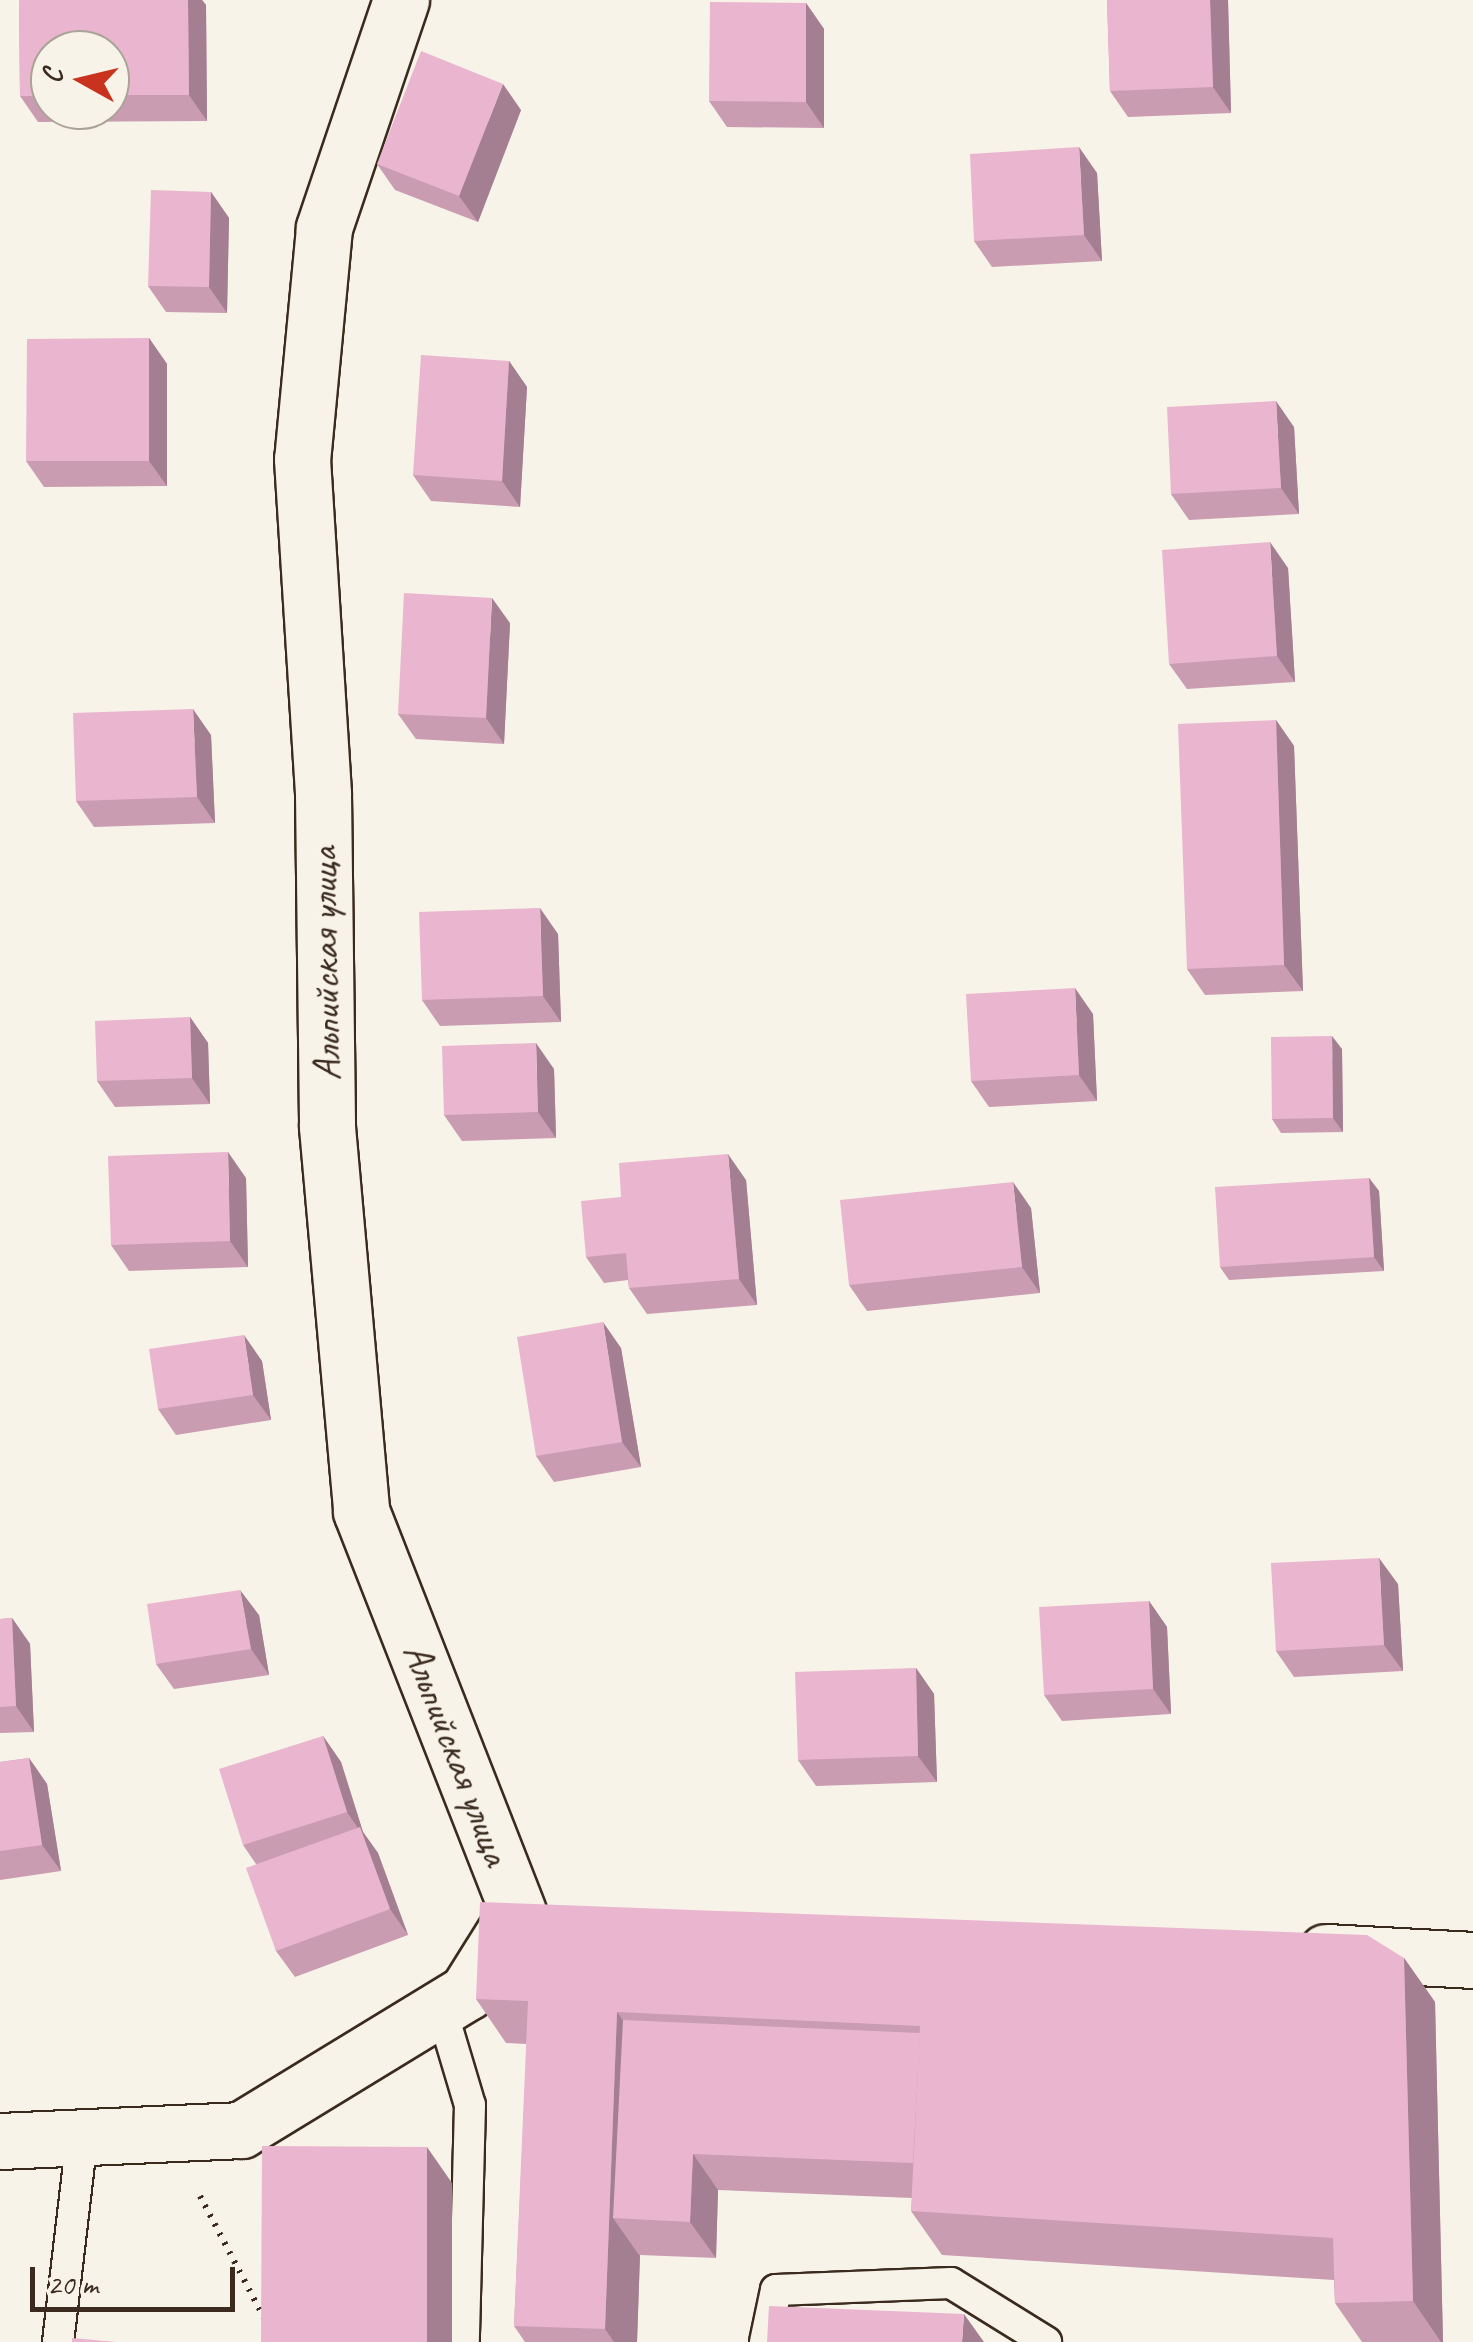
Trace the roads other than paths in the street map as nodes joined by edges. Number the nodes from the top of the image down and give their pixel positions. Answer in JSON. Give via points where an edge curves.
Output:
{"nodes":[{"id":1,"x":401,"y":0,"type":"edge"},
{"id":2,"x":518,"y":1911,"type":"junction"},
{"id":3,"x":578,"y":1914,"type":"edge"},
{"id":4,"x":1274,"y":1950,"type":"edge"},
{"id":5,"x":1473,"y":1960,"type":"edge"},
{"id":6,"x":441,"y":2008,"type":"junction"},
{"id":7,"x":82,"y":2137,"type":"junction"},
{"id":8,"x":0,"y":2142,"type":"edge"},
{"id":9,"x":58,"y":2342,"type":"edge"},
{"id":10,"x":464,"y":2342,"type":"edge"},
{"id":11,"x":765,"y":2342,"type":"edge"},
{"id":12,"x":1046,"y":2342,"type":"edge"}],
"edges":[{"from":1,"to":2,"type":"street","name":"Альпийская улица","via":[[324,228],[302,458],[323,794],[327,1127],[361,1511]]},
{"from":2,"to":3,"type":"street"},
{"from":2,"to":6,"type":"street","via":[[467,1992]]},
{"from":4,"to":5,"type":"street"},
{"from":6,"to":7,"type":"street","via":[[241,2130]]},
{"from":6,"to":10,"type":"lane","via":[[470,2105]]},
{"from":7,"to":8,"type":"street"},
{"from":7,"to":9,"type":"lane"},
{"from":11,"to":12,"type":"lane","via":[[776,2290],[951,2283]]}]}
